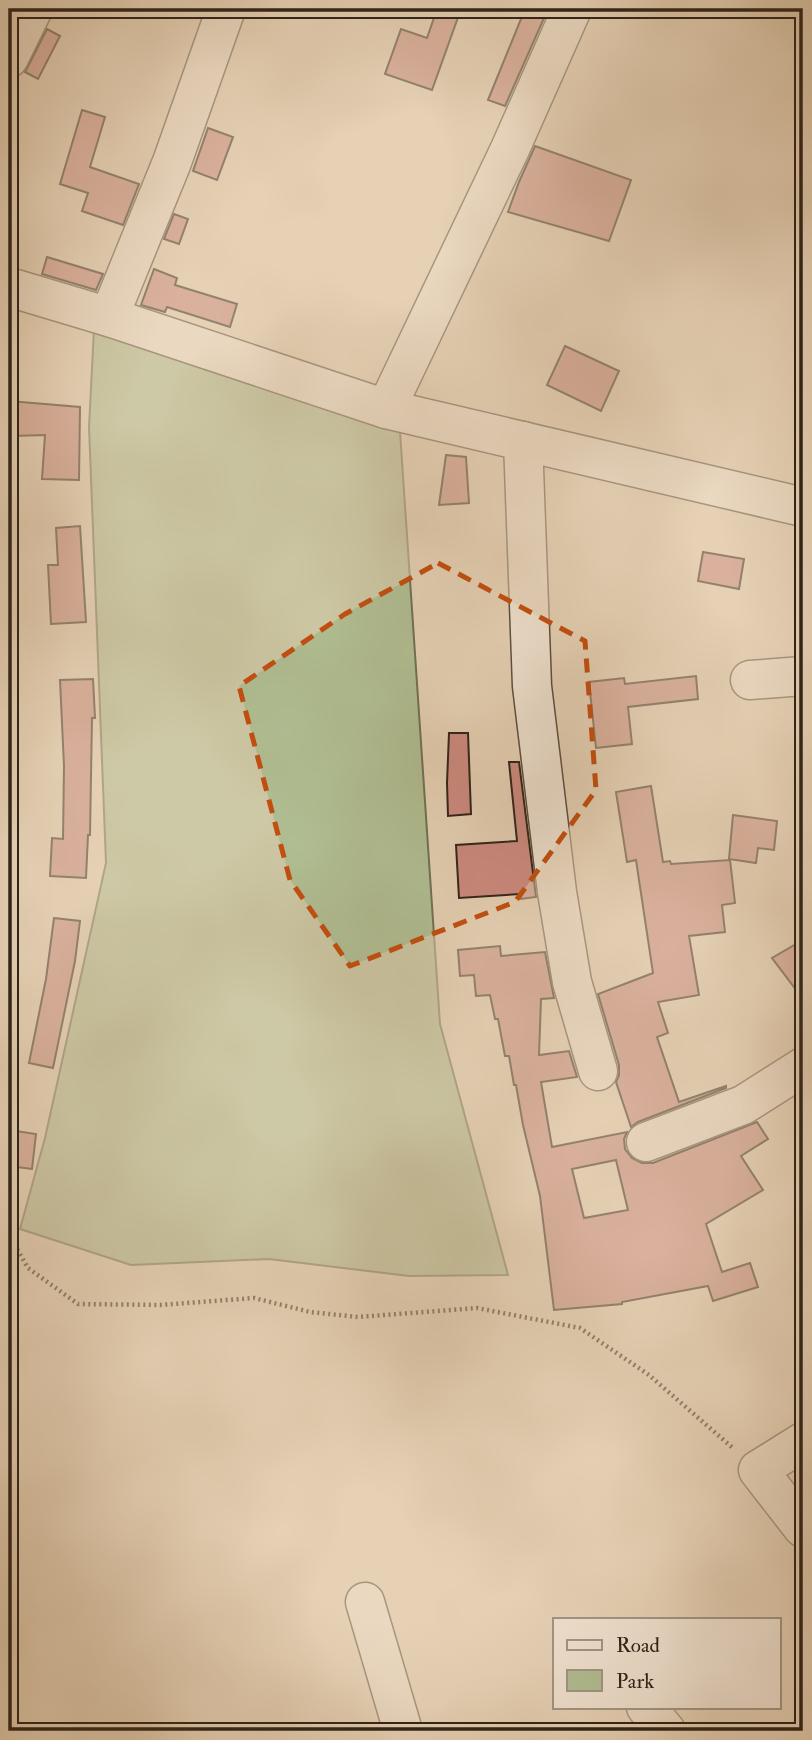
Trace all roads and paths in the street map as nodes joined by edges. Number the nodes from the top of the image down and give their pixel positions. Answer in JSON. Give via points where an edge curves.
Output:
{"nodes":[{"id":1,"x":33,"y":9,"type":"edge"},
{"id":2,"x":226,"y":9,"type":"edge"},
{"id":3,"x":572,"y":9,"type":"edge"},
{"id":4,"x":9,"y":58,"type":"edge"},
{"id":5,"x":9,"y":287,"type":"edge"},
{"id":6,"x":109,"y":317,"type":"junction"},
{"id":7,"x":386,"y":409,"type":"junction"},
{"id":8,"x":523,"y":442,"type":"junction"},
{"id":9,"x":803,"y":507,"type":"edge"},
{"id":10,"x":803,"y":676,"type":"edge"},
{"id":11,"x":750,"y":680,"type":"dead end"},
{"id":12,"x":803,"y":1067,"type":"edge"},
{"id":13,"x":598,"y":1071,"type":"dead end"},
{"id":14,"x":646,"y":1142,"type":"dead end"},
{"id":15,"x":9,"y":1235,"type":"edge"},
{"id":16,"x":803,"y":1442,"type":"edge"},
{"id":17,"x":758,"y":1470,"type":"junction"},
{"id":18,"x":803,"y":1528,"type":"edge"},
{"id":19,"x":365,"y":1602,"type":"dead end"},
{"id":20,"x":647,"y":1708,"type":"edge"},
{"id":21,"x":403,"y":1731,"type":"edge"},
{"id":22,"x":666,"y":1731,"type":"edge"}],
"edges":[{"from":1,"to":4,"type":"street"},
{"from":2,"to":6,"type":"street","via":[[172,162]]},
{"from":3,"to":7,"type":"street"},
{"from":5,"to":6,"type":"street"},
{"from":6,"to":7,"type":"street"},
{"from":7,"to":8,"type":"street"},
{"from":8,"to":9,"type":"street"},
{"from":8,"to":13,"type":"street","via":[[532,686],[572,982]]},
{"from":10,"to":11,"type":"street"},
{"from":12,"to":14,"type":"street","via":[[743,1105]]},
{"from":15,"to":17,"type":"path","via":[[28,1268],[78,1304],[160,1305],[254,1298],[310,1312],[358,1317],[477,1308],[580,1328],[649,1375]]},
{"from":16,"to":17,"type":"street"},
{"from":17,"to":18,"type":"street"},
{"from":19,"to":21,"type":"street"},
{"from":20,"to":22,"type":"street"}]}
